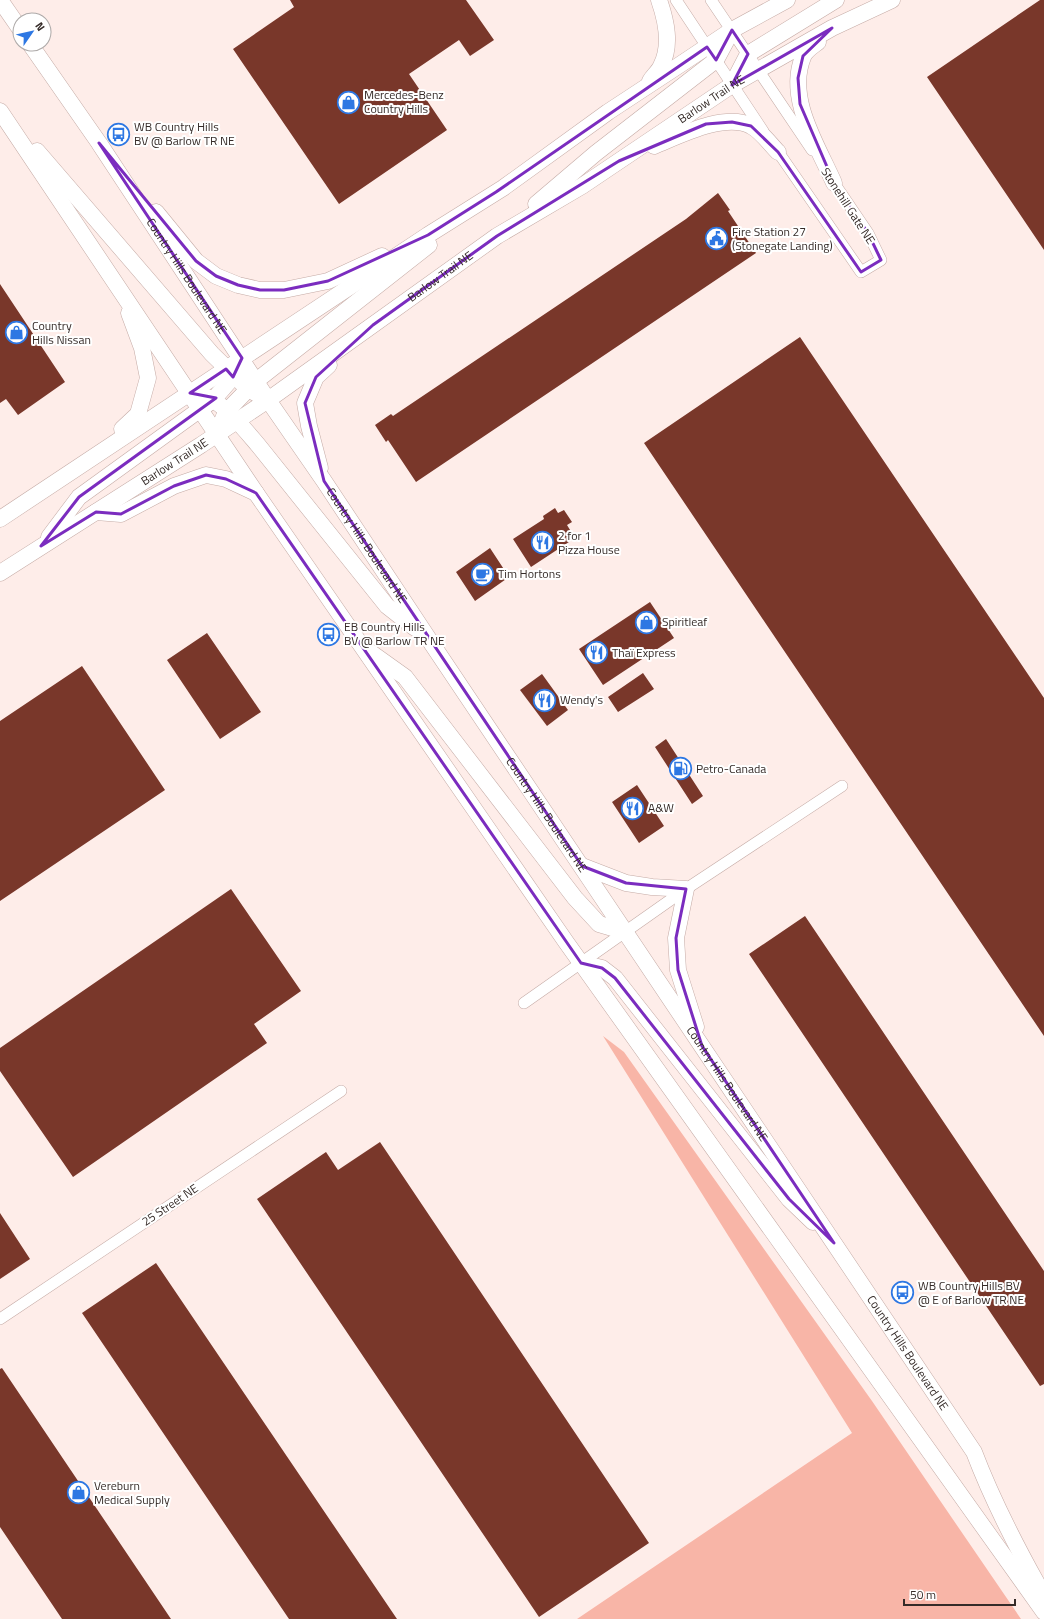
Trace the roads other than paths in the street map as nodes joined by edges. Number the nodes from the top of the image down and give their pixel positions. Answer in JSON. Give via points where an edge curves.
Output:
{"nodes":[{"id":1,"x":0,"y":0,"type":"edge"},
{"id":2,"x":659,"y":0,"type":"edge"},
{"id":3,"x":676,"y":0,"type":"edge"},
{"id":4,"x":711,"y":0,"type":"edge"},
{"id":5,"x":787,"y":0,"type":"edge"},
{"id":6,"x":836,"y":0,"type":"edge"},
{"id":7,"x":892,"y":0,"type":"edge"},
{"id":8,"x":0,"y":12,"type":"edge"},
{"id":9,"x":12,"y":17,"type":"edge"},
{"id":10,"x":12,"y":26,"type":"edge"},
{"id":11,"x":832,"y":28,"type":"junction"},
{"id":12,"x":732,"y":30,"type":"junction"},
{"id":13,"x":34,"y":52,"type":"edge"},
{"id":14,"x":36,"y":52,"type":"edge"},
{"id":15,"x":712,"y":53,"type":"junction"},
{"id":16,"x":748,"y":54,"type":"junction"},
{"id":17,"x":46,"y":66,"type":"junction"},
{"id":18,"x":758,"y":70,"type":"junction"},
{"id":19,"x":732,"y":86,"type":"junction"},
{"id":20,"x":642,"y":90,"type":"junction"},
{"id":21,"x":0,"y":107,"type":"edge"},
{"id":22,"x":0,"y":111,"type":"edge"},
{"id":23,"x":99,"y":143,"type":"junction"},
{"id":24,"x":778,"y":152,"type":"junction"},
{"id":25,"x":619,"y":161,"type":"junction"},
{"id":26,"x":834,"y":183,"type":"junction"},
{"id":27,"x":496,"y":192,"type":"junction"},
{"id":28,"x":428,"y":235,"type":"junction"},
{"id":29,"x":497,"y":236,"type":"junction"},
{"id":30,"x":120,"y":289,"type":"junction"},
{"id":31,"x":373,"y":325,"type":"junction"},
{"id":32,"x":242,"y":358,"type":"junction"},
{"id":33,"x":230,"y":373,"type":"junction"},
{"id":34,"x":252,"y":385,"type":"junction"},
{"id":35,"x":190,"y":393,"type":"junction"},
{"id":36,"x":268,"y":400,"type":"junction"},
{"id":37,"x":208,"y":405,"type":"junction"},
{"id":38,"x":231,"y":416,"type":"junction"},
{"id":39,"x":217,"y":433,"type":"junction"},
{"id":40,"x":87,"y":462,"type":"junction"},
{"id":41,"x":324,"y":481,"type":"junction"},
{"id":42,"x":256,"y":493,"type":"junction"},
{"id":43,"x":96,"y":512,"type":"junction"},
{"id":44,"x":0,"y":519,"type":"edge"},
{"id":45,"x":41,"y":546,"type":"junction"},
{"id":46,"x":0,"y":573,"type":"edge"},
{"id":47,"x":428,"y":638,"type":"junction"},
{"id":48,"x":360,"y":645,"type":"junction"},
{"id":49,"x":842,"y":786,"type":"dead end"},
{"id":50,"x":582,"y":866,"type":"junction"},
{"id":51,"x":686,"y":889,"type":"junction"},
{"id":52,"x":626,"y":932,"type":"junction"},
{"id":53,"x":581,"y":963,"type":"junction"},
{"id":54,"x":524,"y":1003,"type":"dead end"},
{"id":55,"x":702,"y":1046,"type":"junction"},
{"id":56,"x":341,"y":1091,"type":"dead end"},
{"id":57,"x":834,"y":1243,"type":"junction"},
{"id":58,"x":0,"y":1319,"type":"edge"},
{"id":59,"x":1044,"y":1596,"type":"edge"},
{"id":60,"x":1044,"y":1612,"type":"edge"}],
"edges":[{"from":1,"to":9,"type":"main road"},
{"from":2,"to":20,"type":"main road","via":[[664,16],[666,48],[661,66]]},
{"from":3,"to":15,"type":"street","name":"Stonehill Gate NE"},
{"from":4,"to":12,"type":"street","name":"Stonehill Gate NE"},
{"from":5,"to":12,"type":"main road"},
{"from":6,"to":16,"type":"main road"},
{"from":7,"to":11,"type":"main road","name":"Barlow Trail NE"},
{"from":8,"to":10,"type":"main road"},
{"from":11,"to":18,"type":"main road","name":"Barlow Trail NE"},
{"from":11,"to":26,"type":"main road","via":[[803,56],[798,78],[800,104]]},
{"from":12,"to":15,"type":"main road"},
{"from":12,"to":16,"type":"street","name":"Stonehill Gate NE"},
{"from":13,"to":17,"type":"main road"},
{"from":14,"to":17,"type":"main road","name":"Country Hills Boulevard NE"},
{"from":15,"to":19,"type":"street","name":"Stonehill Gate NE"},
{"from":15,"to":20,"type":"main road"},
{"from":15,"to":29,"type":"main road"},
{"from":16,"to":18,"type":"street","name":"Stonehill Gate NE"},
{"from":16,"to":19,"type":"main road"},
{"from":17,"to":23,"type":"main road","name":"Country Hills Boulevard NE"},
{"from":18,"to":19,"type":"main road","name":"Barlow Trail NE"},
{"from":18,"to":26,"type":"street","name":"Stonehill Gate NE"},
{"from":19,"to":24,"type":"street","name":"Stonehill Gate NE"},
{"from":19,"to":25,"type":"main road","name":"Barlow Trail NE"},
{"from":20,"to":27,"type":"main road"},
{"from":21,"to":33,"type":"main road"},
{"from":22,"to":30,"type":"main road"},
{"from":23,"to":28,"type":"main road","via":[[196,261],[216,276],[238,285],[260,290],[284,290],[328,281]]},
{"from":23,"to":32,"type":"main road","name":"Country Hills Boulevard NE"},
{"from":24,"to":25,"type":"main road","via":[[751,126],[732,122],[706,124]]},
{"from":24,"to":26,"type":"street","name":"Stonehill Gate NE","via":[[861,272],[881,260],[868,233]]},
{"from":25,"to":29,"type":"main road","name":"Barlow Trail NE"},
{"from":27,"to":28,"type":"main road"},
{"from":27,"to":34,"type":"main road"},
{"from":28,"to":32,"type":"main road"},
{"from":29,"to":31,"type":"main road","name":"Barlow Trail NE"},
{"from":30,"to":35,"type":"main road"},
{"from":30,"to":40,"type":"main road","via":[[142,348],[148,378],[138,414]]},
{"from":31,"to":36,"type":"main road","name":"Barlow Trail NE"},
{"from":31,"to":41,"type":"main road","via":[[316,377],[305,403],[308,426]]},
{"from":32,"to":33,"type":"main road"},
{"from":32,"to":34,"type":"main road","name":"Country Hills Boulevard NE"},
{"from":33,"to":34,"type":"main road"},
{"from":33,"to":35,"type":"main road"},
{"from":33,"to":37,"type":"main road"},
{"from":34,"to":36,"type":"main road","name":"Country Hills Boulevard NE"},
{"from":34,"to":38,"type":"main road"},
{"from":35,"to":37,"type":"main road"},
{"from":35,"to":40,"type":"main road"},
{"from":36,"to":38,"type":"main road","name":"Barlow Trail NE"},
{"from":36,"to":41,"type":"main road","name":"Country Hills Boulevard NE"},
{"from":37,"to":38,"type":"main road"},
{"from":37,"to":39,"type":"main road"},
{"from":37,"to":45,"type":"main road","via":[[80,497]]},
{"from":38,"to":39,"type":"main road","name":"Barlow Trail NE"},
{"from":38,"to":47,"type":"main road","via":[[258,445],[387,606]]},
{"from":39,"to":42,"type":"main road"},
{"from":39,"to":43,"type":"main road","name":"Barlow Trail NE"},
{"from":40,"to":44,"type":"main road"},
{"from":41,"to":47,"type":"main road","name":"Country Hills Boulevard NE"},
{"from":42,"to":43,"type":"main road","via":[[226,479],[206,475],[174,486],[122,514]]},
{"from":42,"to":48,"type":"main road"},
{"from":43,"to":45,"type":"main road","name":"Barlow Trail NE"},
{"from":45,"to":46,"type":"main road","name":"Barlow Trail NE"},
{"from":47,"to":50,"type":"main road","name":"Country Hills Boulevard NE"},
{"from":48,"to":52,"type":"main road","via":[[405,677],[575,898],[599,924]]},
{"from":48,"to":53,"type":"main road"},
{"from":49,"to":51,"type":"street"},
{"from":50,"to":51,"type":"main road","via":[[626,883],[652,888]]},
{"from":50,"to":52,"type":"main road","name":"Country Hills Boulevard NE"},
{"from":51,"to":52,"type":"street"},
{"from":51,"to":55,"type":"main road","via":[[676,938],[678,970]]},
{"from":52,"to":53,"type":"street"},
{"from":52,"to":55,"type":"main road","name":"Country Hills Boulevard NE"},
{"from":53,"to":54,"type":"street"},
{"from":53,"to":57,"type":"main road","via":[[602,968],[615,978],[789,1200]]},
{"from":53,"to":60,"type":"main road"},
{"from":55,"to":57,"type":"main road","name":"Country Hills Boulevard NE"},
{"from":56,"to":58,"type":"street","name":"25 Street NE"},
{"from":57,"to":59,"type":"main road","name":"Country Hills Boulevard NE","via":[[974,1452],[984,1480],[1019,1552]]}]}
